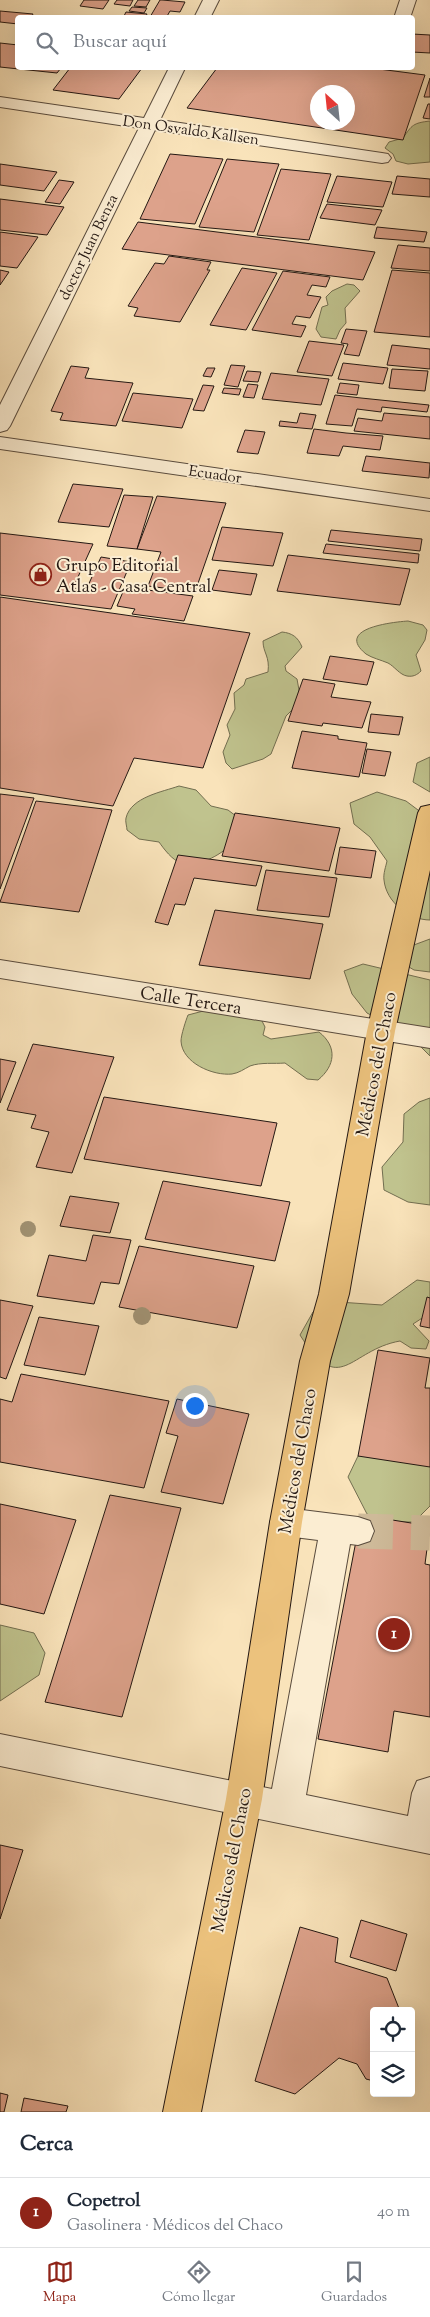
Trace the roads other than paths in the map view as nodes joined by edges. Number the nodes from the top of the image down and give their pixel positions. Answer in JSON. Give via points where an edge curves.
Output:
{"nodes":[{"id":1,"x":211,"y":0,"type":"edge"},
{"id":2,"x":408,"y":0,"type":"edge"},
{"id":3,"x":204,"y":15,"type":"edge"},
{"id":4,"x":403,"y":15,"type":"edge"},
{"id":5,"x":176,"y":70,"type":"edge"},
{"id":6,"x":0,"y":102,"type":"edge"},
{"id":7,"x":148,"y":124,"type":"junction"},
{"id":8,"x":382,"y":158,"type":"dead end"},
{"id":9,"x":0,"y":426,"type":"edge"},
{"id":10,"x":0,"y":444,"type":"edge"},
{"id":11,"x":430,"y":505,"type":"edge"},
{"id":12,"x":430,"y":813,"type":"edge"},
{"id":13,"x":0,"y":969,"type":"edge"},
{"id":14,"x":381,"y":1031,"type":"junction"},
{"id":15,"x":430,"y":1038,"type":"edge"},
{"id":16,"x":286,"y":1522,"type":"junction"},
{"id":17,"x":0,"y":1750,"type":"edge"},
{"id":18,"x":430,"y":1793,"type":"edge"},
{"id":19,"x":244,"y":1799,"type":"junction"},
{"id":20,"x":286,"y":1808,"type":"junction"},
{"id":21,"x":427,"y":1836,"type":"edge"},
{"id":22,"x":182,"y":2112,"type":"edge"}],
"edges":[{"from":1,"to":3,"type":"street"},
{"from":2,"to":4,"type":"street"},
{"from":5,"to":7,"type":"street","name":"doctor Juan Benza"},
{"from":6,"to":7,"type":"street","name":"Don Osvaldo Kallsen"},
{"from":7,"to":8,"type":"street","name":"Don Osvaldo Kallsen"},
{"from":7,"to":9,"type":"street","name":"doctor Juan Benza"},
{"from":10,"to":11,"type":"street","name":"Ecuador"},
{"from":12,"to":14,"type":"main road","name":"Médicos del Chaco"},
{"from":13,"to":14,"type":"street","name":"Calle Tercera"},
{"from":14,"to":15,"type":"street","name":"Calle Tercera"},
{"from":14,"to":16,"type":"main road","name":"Médicos del Chaco","via":[[334,1294],[315,1361]]},
{"from":16,"to":19,"type":"main road","name":"Médicos del Chaco"},
{"from":16,"to":20,"type":"street","via":[[347,1529]]},
{"from":17,"to":19,"type":"street"},
{"from":18,"to":21,"type":"street"},
{"from":19,"to":20,"type":"street"},
{"from":19,"to":22,"type":"main road","name":"Médicos del Chaco"},
{"from":20,"to":21,"type":"street"}]}
